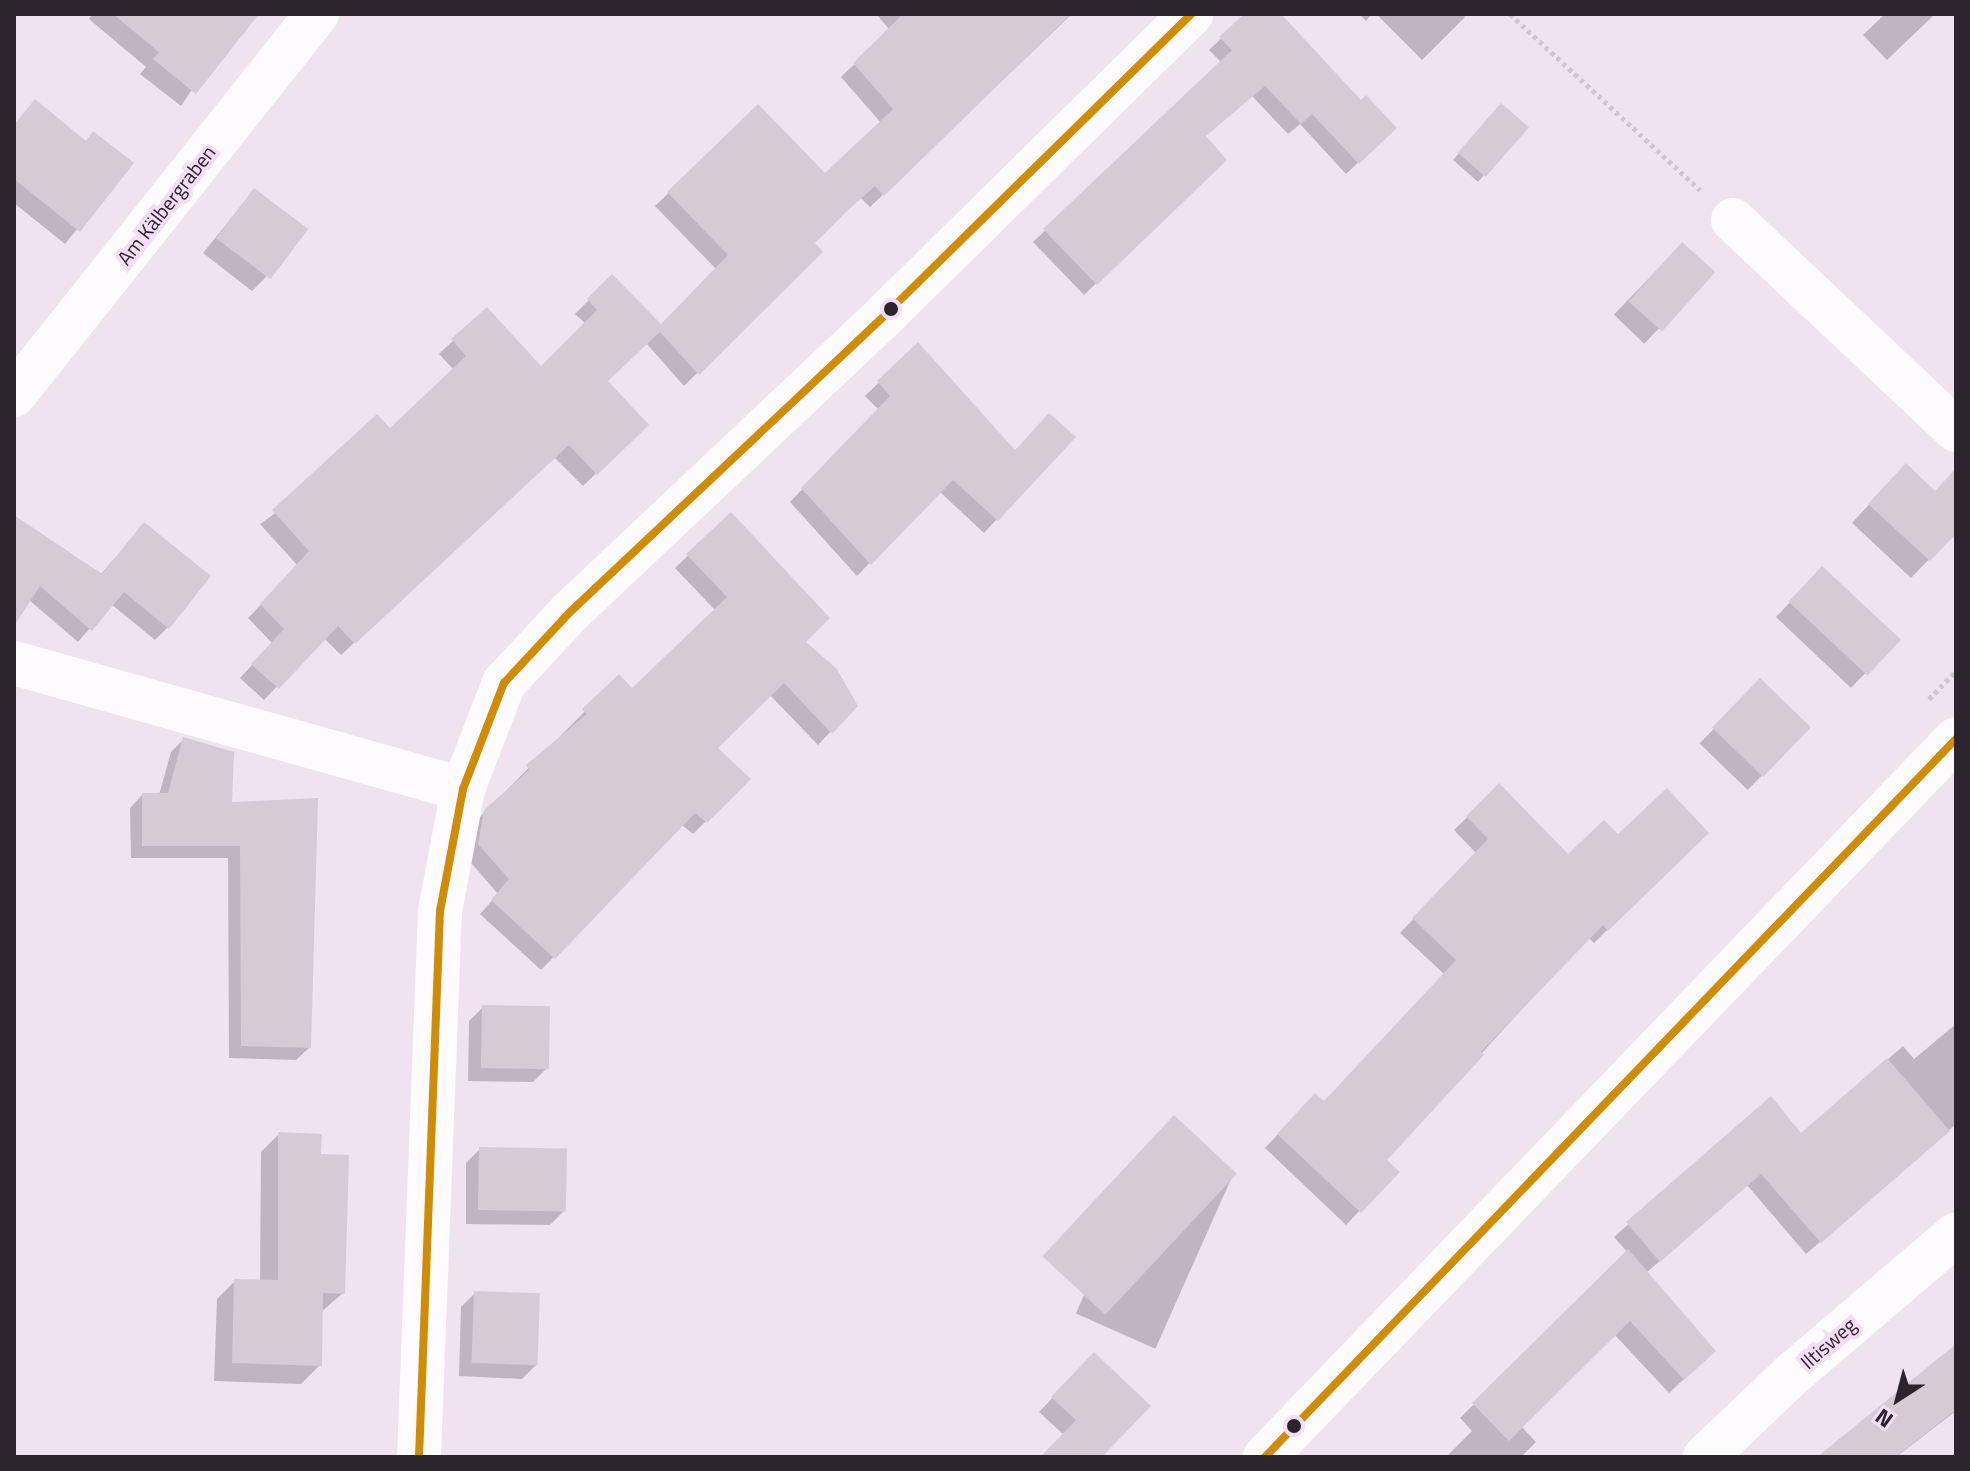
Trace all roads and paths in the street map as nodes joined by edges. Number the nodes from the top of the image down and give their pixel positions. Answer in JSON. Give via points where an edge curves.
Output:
{"nodes":[{"id":1,"x":317,"y":14,"type":"edge"},
{"id":2,"x":1191,"y":14,"type":"edge"},
{"id":3,"x":1510,"y":14,"type":"edge"},
{"id":4,"x":1733,"y":220,"type":"joint"},
{"id":5,"x":14,"y":395,"type":"edge"},
{"id":6,"x":1956,"y":430,"type":"edge"},
{"id":7,"x":14,"y":663,"type":"edge"},
{"id":8,"x":1956,"y":739,"type":"edge"},
{"id":9,"x":463,"y":789,"type":"junction"},
{"id":10,"x":1956,"y":1234,"type":"edge"},
{"id":11,"x":419,"y":1457,"type":"edge"},
{"id":12,"x":1265,"y":1457,"type":"edge"},
{"id":13,"x":1705,"y":1457,"type":"edge"}],
"edges":[{"from":1,"to":5,"type":"street","name":"Am Kälbergraben"},
{"from":2,"to":9,"type":"street","via":[[569,613],[504,683]]},
{"from":3,"to":4,"type":"path"},
{"from":4,"to":6,"type":"street"},
{"from":7,"to":9,"type":"street"},
{"from":8,"to":12,"type":"street"},
{"from":9,"to":11,"type":"street","via":[[440,911]]},
{"from":10,"to":13,"type":"street","name":"Iltisweg","via":[[1790,1376]]}]}
